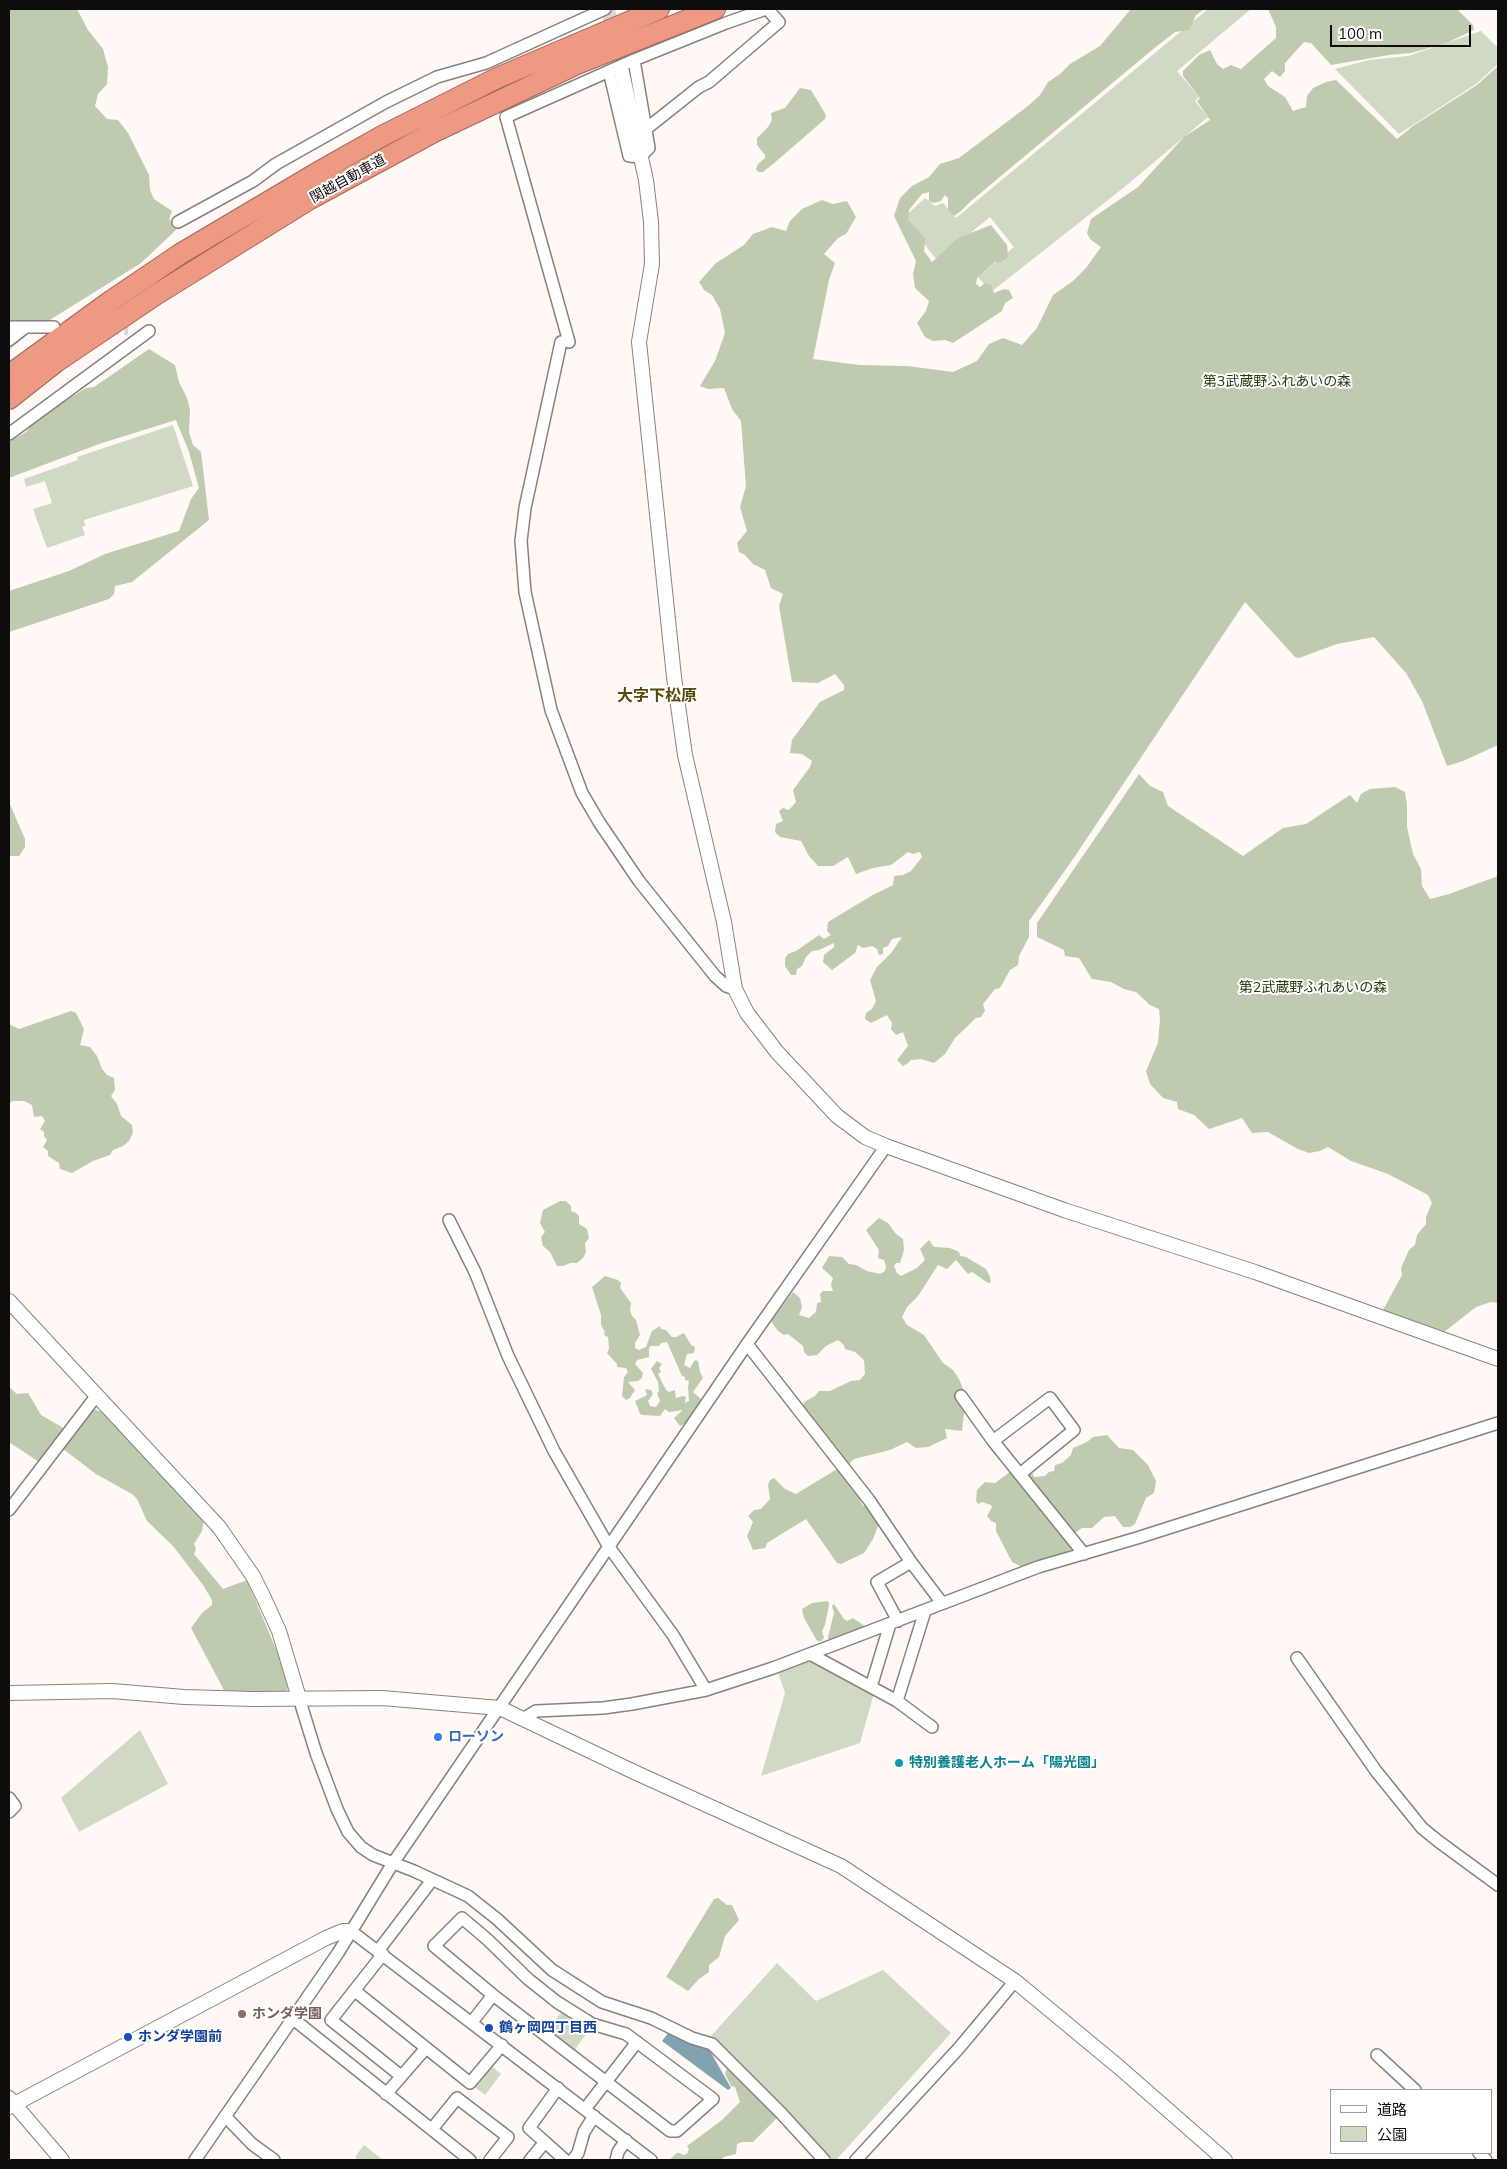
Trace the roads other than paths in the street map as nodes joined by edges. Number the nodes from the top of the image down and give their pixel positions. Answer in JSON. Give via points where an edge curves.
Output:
{"nodes":[{"id":1,"x":605,"y":9,"type":"edge"},
{"id":2,"x":660,"y":9,"type":"edge"},
{"id":3,"x":715,"y":9,"type":"edge"},
{"id":4,"x":766,"y":9,"type":"edge"},
{"id":5,"x":591,"y":11,"type":"edge"},
{"id":6,"x":634,"y":60,"type":"junction"},
{"id":7,"x":615,"y":70,"type":"junction"},
{"id":8,"x":646,"y":130,"type":"junction"},
{"id":9,"x":640,"y":156,"type":"junction"},
{"id":10,"x":178,"y":222,"type":"dead end"},
{"id":11,"x":9,"y":327,"type":"edge"},
{"id":12,"x":26,"y":327,"type":"junction"},
{"id":13,"x":54,"y":327,"type":"dead end"},
{"id":14,"x":149,"y":331,"type":"dead end"},
{"id":15,"x":9,"y":340,"type":"edge"},
{"id":16,"x":9,"y":375,"type":"edge"},
{"id":17,"x":9,"y":399,"type":"edge"},
{"id":18,"x":9,"y":434,"type":"edge"},
{"id":19,"x":735,"y":989,"type":"junction"},
{"id":20,"x":886,"y":1146,"type":"junction"},
{"id":21,"x":449,"y":1220,"type":"dead end"},
{"id":22,"x":12,"y":1309,"type":"edge"},
{"id":23,"x":747,"y":1344,"type":"junction"},
{"id":24,"x":1498,"y":1359,"type":"edge"},
{"id":25,"x":97,"y":1395,"type":"junction"},
{"id":26,"x":961,"y":1396,"type":"dead end"},
{"id":27,"x":1498,"y":1424,"type":"edge"},
{"id":28,"x":993,"y":1441,"type":"junction"},
{"id":29,"x":1020,"y":1474,"type":"junction"},
{"id":30,"x":9,"y":1510,"type":"edge"},
{"id":31,"x":609,"y":1548,"type":"junction"},
{"id":32,"x":1084,"y":1554,"type":"junction"},
{"id":33,"x":911,"y":1562,"type":"junction"},
{"id":34,"x":942,"y":1603,"type":"junction"},
{"id":35,"x":924,"y":1611,"type":"junction"},
{"id":36,"x":894,"y":1623,"type":"junction"},
{"id":37,"x":810,"y":1654,"type":"junction"},
{"id":38,"x":1297,"y":1658,"type":"dead end"},
{"id":39,"x":871,"y":1687,"type":"junction"},
{"id":40,"x":706,"y":1690,"type":"junction"},
{"id":41,"x":9,"y":1693,"type":"edge"},
{"id":42,"x":299,"y":1698,"type":"junction"},
{"id":43,"x":897,"y":1701,"type":"junction"},
{"id":44,"x":500,"y":1708,"type":"junction"},
{"id":45,"x":522,"y":1719,"type":"junction"},
{"id":46,"x":932,"y":1727,"type":"dead end"},
{"id":47,"x":9,"y":1798,"type":"edge"},
{"id":48,"x":9,"y":1812,"type":"edge"},
{"id":49,"x":393,"y":1863,"type":"junction"},
{"id":50,"x":432,"y":1880,"type":"junction"},
{"id":51,"x":1498,"y":1885,"type":"edge"},
{"id":52,"x":351,"y":1931,"type":"junction"},
{"id":53,"x":326,"y":1938,"type":"junction"},
{"id":54,"x":338,"y":1953,"type":"junction"},
{"id":55,"x":381,"y":1953,"type":"junction"},
{"id":56,"x":1015,"y":1981,"type":"junction"},
{"id":57,"x":354,"y":1990,"type":"junction"},
{"id":58,"x":493,"y":1995,"type":"junction"},
{"id":59,"x":292,"y":2018,"type":"junction"},
{"id":60,"x":472,"y":2022,"type":"junction"},
{"id":61,"x":637,"y":2042,"type":"junction"},
{"id":62,"x":502,"y":2045,"type":"junction"},
{"id":63,"x":426,"y":2048,"type":"junction"},
{"id":64,"x":1377,"y":2055,"type":"dead end"},
{"id":65,"x":401,"y":2076,"type":"junction"},
{"id":66,"x":606,"y":2082,"type":"junction"},
{"id":67,"x":558,"y":2088,"type":"junction"},
{"id":68,"x":1414,"y":2089,"type":"edge"},
{"id":69,"x":386,"y":2094,"type":"junction"},
{"id":70,"x":11,"y":2103,"type":"edge"},
{"id":71,"x":589,"y":2113,"type":"junction"},
{"id":72,"x":225,"y":2116,"type":"junction"},
{"id":73,"x":432,"y":2129,"type":"junction"},
{"id":74,"x":626,"y":2140,"type":"junction"},
{"id":75,"x":545,"y":2142,"type":"junction"},
{"id":76,"x":62,"y":2160,"type":"edge"},
{"id":77,"x":195,"y":2160,"type":"edge"},
{"id":78,"x":274,"y":2160,"type":"edge"},
{"id":79,"x":470,"y":2160,"type":"edge"},
{"id":80,"x":490,"y":2160,"type":"edge"},
{"id":81,"x":530,"y":2160,"type":"edge"},
{"id":82,"x":565,"y":2160,"type":"edge"},
{"id":83,"x":573,"y":2160,"type":"edge"},
{"id":84,"x":616,"y":2160,"type":"edge"},
{"id":85,"x":651,"y":2160,"type":"edge"},
{"id":86,"x":824,"y":2160,"type":"edge"},
{"id":87,"x":856,"y":2160,"type":"edge"},
{"id":88,"x":1225,"y":2160,"type":"edge"}],
"edges":[{"from":1,"to":5,"type":"street"},
{"from":2,"to":16,"type":"highway","name":"関越自動車道","via":[[497,78],[320,170],[112,300]]},
{"from":3,"to":17,"type":"highway","name":"関越自動車道","via":[[577,64],[434,132],[310,199],[157,294],[56,362]]},
{"from":4,"to":6,"type":"street"},
{"from":4,"to":8,"type":"street","via":[[779,22]]},
{"from":5,"to":10,"type":"street","via":[[486,63],[437,77],[386,102]]},
{"from":6,"to":7,"type":"street"},
{"from":6,"to":8,"type":"street"},
{"from":7,"to":9,"type":"street"},
{"from":7,"to":19,"type":"street","via":[[506,117],[565,342],[525,508],[521,541],[525,592],[552,710],[582,793],[639,881],[715,976]]},
{"from":8,"to":9,"type":"street","via":[[649,148]]},
{"from":9,"to":19,"type":"street","via":[[650,209],[653,250],[640,335],[640,360],[674,677],[685,755],[724,922]]},
{"from":11,"to":12,"type":"street"},
{"from":12,"to":13,"type":"street"},
{"from":12,"to":15,"type":"street"},
{"from":14,"to":18,"type":"street"},
{"from":19,"to":20,"type":"street","via":[[772,1046],[837,1116],[865,1137]]},
{"from":20,"to":23,"type":"street"},
{"from":20,"to":24,"type":"street"},
{"from":21,"to":31,"type":"street","via":[[475,1272],[508,1356],[554,1451]]},
{"from":22,"to":25,"type":"street"},
{"from":23,"to":31,"type":"street"},
{"from":23,"to":33,"type":"street","via":[[869,1500]]},
{"from":25,"to":30,"type":"street"},
{"from":25,"to":42,"type":"street","via":[[219,1527],[240,1556],[275,1623]]},
{"from":26,"to":28,"type":"street"},
{"from":27,"to":32,"type":"street"},
{"from":28,"to":29,"type":"street"},
{"from":28,"to":29,"type":"street","via":[[1050,1398],[1074,1430]]},
{"from":29,"to":32,"type":"street"},
{"from":31,"to":40,"type":"street","via":[[673,1635]]},
{"from":31,"to":44,"type":"street"},
{"from":32,"to":34,"type":"street","via":[[1038,1567]]},
{"from":33,"to":34,"type":"street"},
{"from":33,"to":36,"type":"street","via":[[877,1582]]},
{"from":34,"to":35,"type":"street"},
{"from":35,"to":36,"type":"street"},
{"from":35,"to":43,"type":"street"},
{"from":36,"to":37,"type":"street"},
{"from":36,"to":39,"type":"street"},
{"from":37,"to":39,"type":"street"},
{"from":37,"to":40,"type":"street"},
{"from":38,"to":51,"type":"street","via":[[1376,1772],[1422,1828]]},
{"from":39,"to":43,"type":"street"},
{"from":40,"to":45,"type":"street","via":[[603,1708],[536,1711]]},
{"from":41,"to":42,"type":"street","via":[[112,1691],[243,1699]]},
{"from":42,"to":44,"type":"street","via":[[382,1698]]},
{"from":42,"to":49,"type":"street","via":[[318,1758],[348,1832],[361,1847]]},
{"from":43,"to":46,"type":"street"},
{"from":44,"to":45,"type":"street"},
{"from":44,"to":49,"type":"street"},
{"from":45,"to":56,"type":"street","via":[[841,1866]]},
{"from":47,"to":48,"type":"street","via":[[15,1806]]},
{"from":49,"to":50,"type":"street"},
{"from":49,"to":52,"type":"street"},
{"from":50,"to":55,"type":"street"},
{"from":50,"to":86,"type":"street","via":[[468,1896],[552,1970],[581,1990],[602,2002],[651,2018],[712,2044]]},
{"from":52,"to":53,"type":"street"},
{"from":52,"to":54,"type":"street"},
{"from":52,"to":55,"type":"street"},
{"from":53,"to":54,"type":"street"},
{"from":53,"to":70,"type":"street"},
{"from":54,"to":59,"type":"street"},
{"from":55,"to":57,"type":"street"},
{"from":55,"to":60,"type":"street"},
{"from":56,"to":87,"type":"street","via":[[959,2048]]},
{"from":56,"to":88,"type":"street"},
{"from":57,"to":63,"type":"street"},
{"from":57,"to":65,"type":"street","via":[[331,2020]]},
{"from":58,"to":60,"type":"street"},
{"from":58,"to":61,"type":"street","via":[[434,1946],[462,1918],[557,2002],[592,2024],[626,2034]]},
{"from":58,"to":66,"type":"street"},
{"from":59,"to":69,"type":"street"},
{"from":59,"to":72,"type":"street"},
{"from":60,"to":62,"type":"street"},
{"from":61,"to":66,"type":"street"},
{"from":61,"to":66,"type":"street","via":[[713,2100],[677,2131],[670,2131]]},
{"from":62,"to":63,"type":"street","via":[[470,2083]]},
{"from":62,"to":67,"type":"street"},
{"from":63,"to":65,"type":"street"},
{"from":64,"to":68,"type":"street"},
{"from":65,"to":69,"type":"street"},
{"from":66,"to":71,"type":"street"},
{"from":67,"to":71,"type":"street"},
{"from":67,"to":75,"type":"street","via":[[529,2128]]},
{"from":69,"to":73,"type":"street"},
{"from":70,"to":76,"type":"street"},
{"from":71,"to":74,"type":"street"},
{"from":71,"to":83,"type":"street"},
{"from":72,"to":77,"type":"street"},
{"from":72,"to":78,"type":"street","via":[[252,2144]]},
{"from":73,"to":79,"type":"street"},
{"from":73,"to":80,"type":"street","via":[[457,2098],[508,2137]]},
{"from":74,"to":84,"type":"street"},
{"from":74,"to":85,"type":"street"},
{"from":75,"to":81,"type":"street"},
{"from":75,"to":82,"type":"street"}]}
